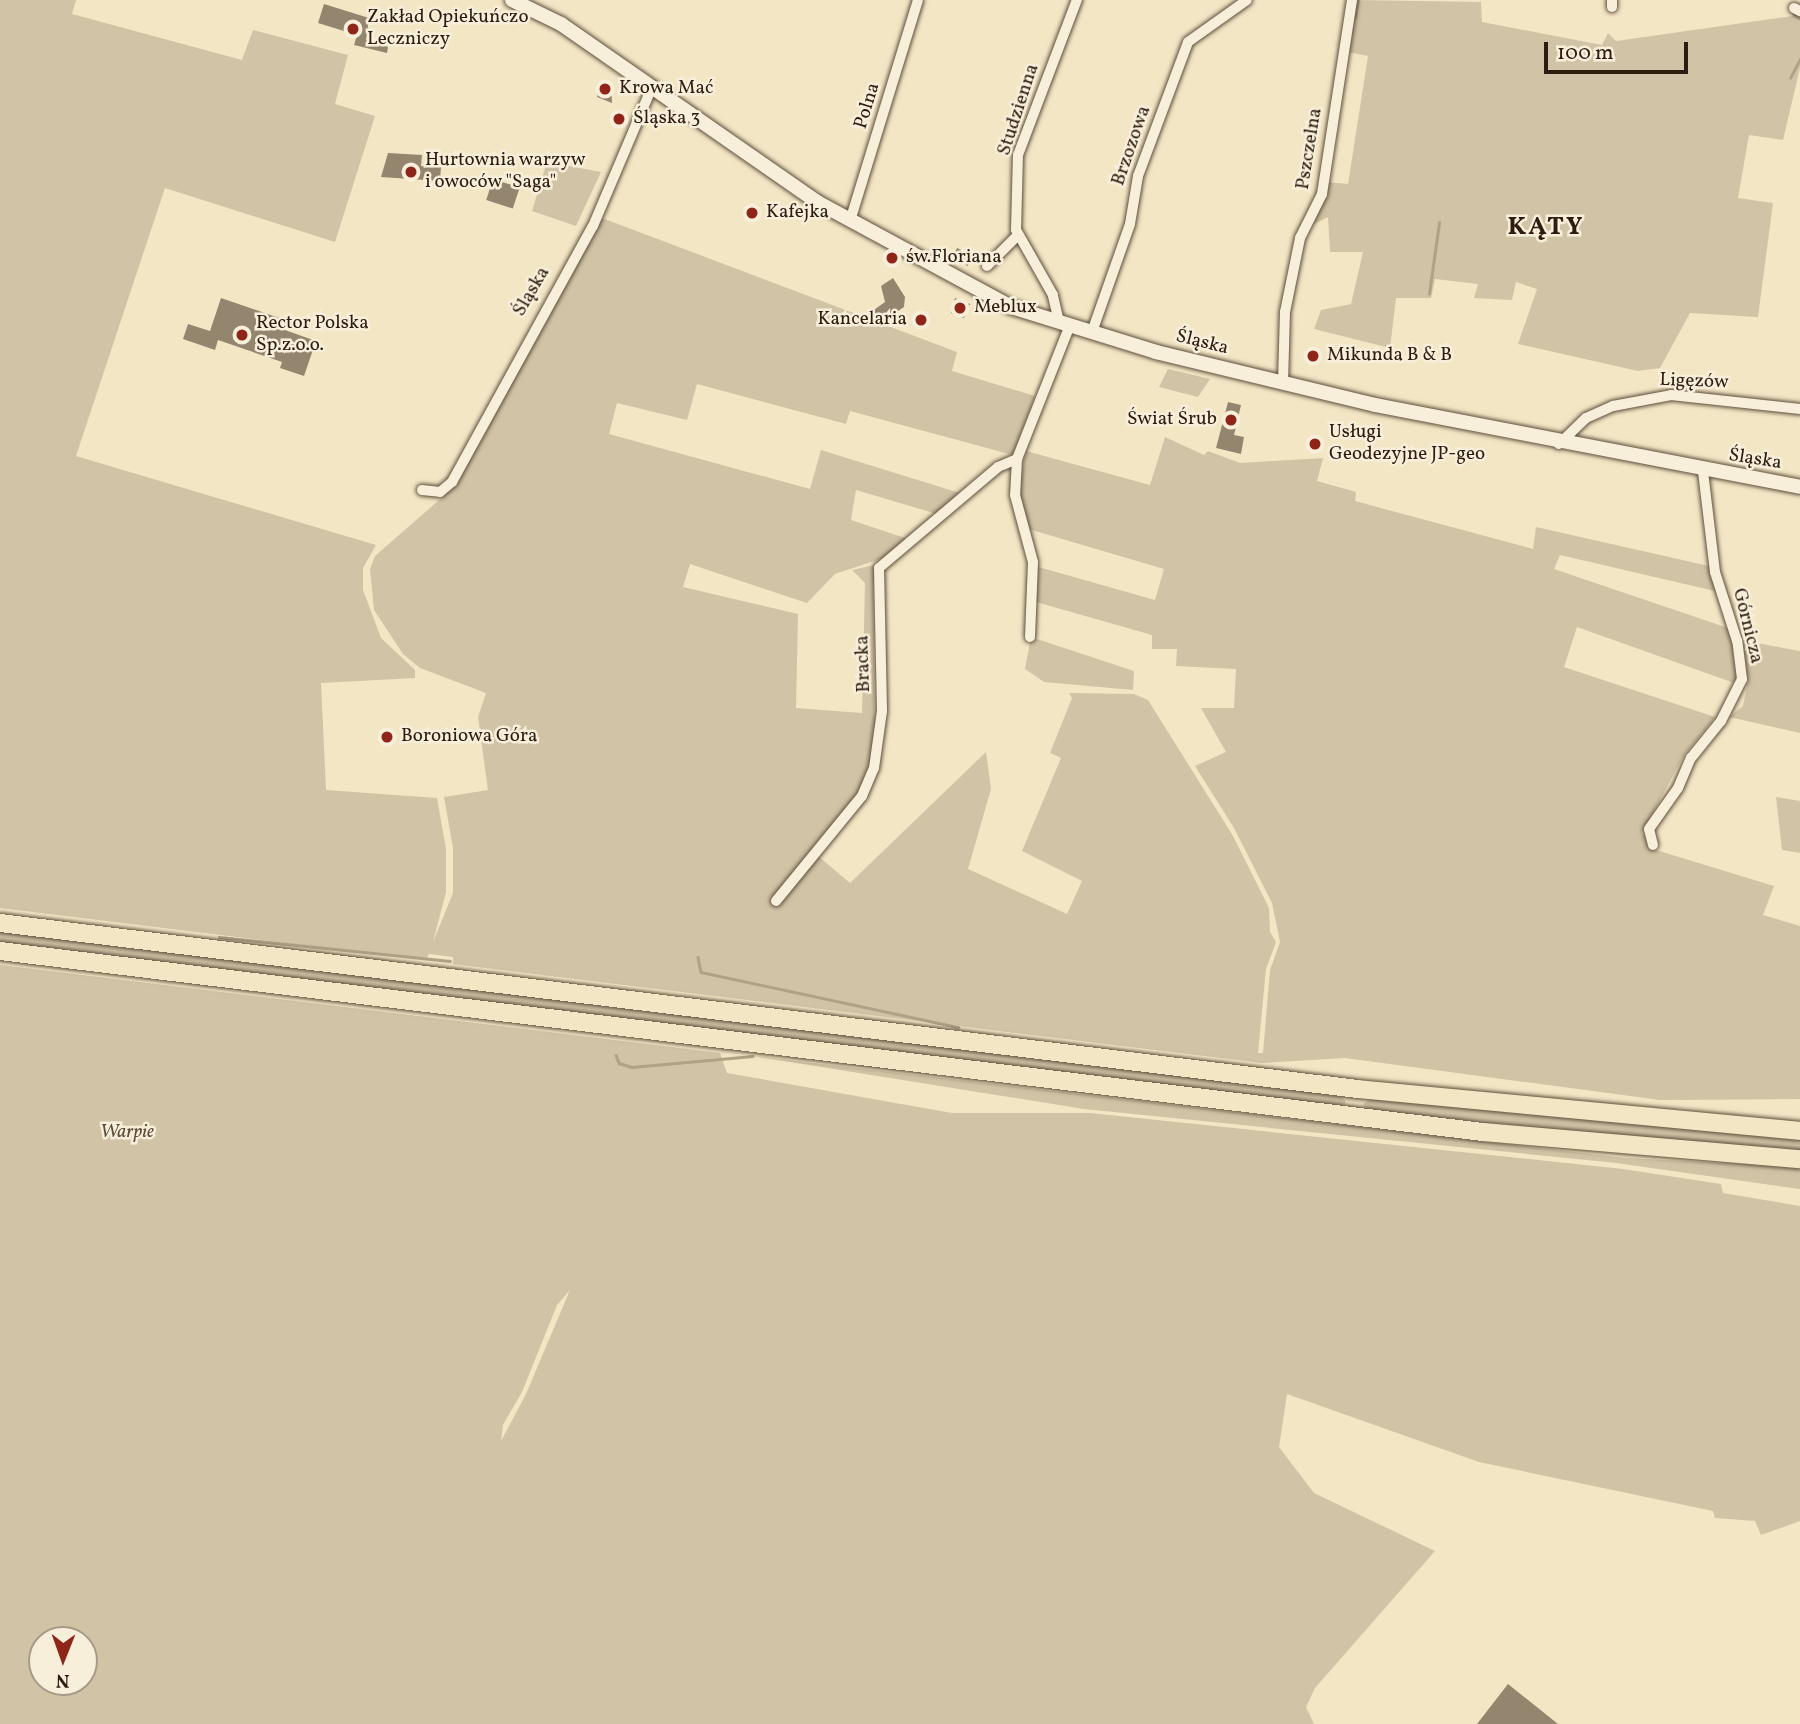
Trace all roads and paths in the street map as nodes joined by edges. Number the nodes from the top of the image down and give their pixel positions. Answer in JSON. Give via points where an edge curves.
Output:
{"nodes":[{"id":1,"x":512,"y":0,"type":"edge"},
{"id":2,"x":918,"y":0,"type":"edge"},
{"id":3,"x":1077,"y":0,"type":"edge"},
{"id":4,"x":1247,"y":0,"type":"edge"},
{"id":5,"x":1352,"y":0,"type":"edge"},
{"id":6,"x":652,"y":87,"type":"junction"},
{"id":7,"x":850,"y":221,"type":"junction"},
{"id":8,"x":1018,"y":235,"type":"junction"},
{"id":9,"x":987,"y":266,"type":"dead end"},
{"id":10,"x":1064,"y":323,"type":"junction"},
{"id":11,"x":1092,"y":332,"type":"junction"},
{"id":12,"x":1283,"y":383,"type":"junction"},
{"id":13,"x":1800,"y":409,"type":"edge"},
{"id":14,"x":1559,"y":444,"type":"junction"},
{"id":15,"x":1017,"y":459,"type":"junction"},
{"id":16,"x":1703,"y":471,"type":"junction"},
{"id":17,"x":1800,"y":487,"type":"edge"},
{"id":18,"x":422,"y":489,"type":"dead end"},
{"id":19,"x":1030,"y":637,"type":"dead end"},
{"id":20,"x":1653,"y":845,"type":"dead end"},
{"id":21,"x":776,"y":901,"type":"dead end"},
{"id":22,"x":0,"y":923,"type":"edge"},
{"id":23,"x":0,"y":951,"type":"edge"},
{"id":24,"x":1800,"y":1131,"type":"edge"},
{"id":25,"x":1800,"y":1159,"type":"edge"}],
"edges":[{"from":1,"to":6,"type":"main road","name":"Śląska","via":[[554,19]]},
{"from":2,"to":7,"type":"street","name":"Polna"},
{"from":3,"to":8,"type":"street","name":"Studzienna","via":[[1018,155]]},
{"from":4,"to":11,"type":"street","name":"Brzozowa","via":[[1188,42],[1138,176],[1130,224]]},
{"from":5,"to":12,"type":"street","name":"Pszczelna","via":[[1322,194],[1300,238],[1284,312]]},
{"from":6,"to":7,"type":"main road","name":"Śląska"},
{"from":6,"to":18,"type":"street","name":"Śląska","via":[[593,226],[452,482],[440,492]]},
{"from":7,"to":10,"type":"main road","name":"Śląska","via":[[994,300]]},
{"from":8,"to":9,"type":"street"},
{"from":8,"to":10,"type":"street"},
{"from":10,"to":11,"type":"main road","name":"Śląska"},
{"from":10,"to":15,"type":"street"},
{"from":11,"to":12,"type":"main road","name":"Śląska"},
{"from":12,"to":14,"type":"main road","name":"Śląska"},
{"from":13,"to":14,"type":"street","name":"Ligęzów","via":[[1671,395],[1613,406],[1586,418]]},
{"from":14,"to":16,"type":"main road","name":"Śląska"},
{"from":15,"to":19,"type":"street","via":[[1015,495],[1033,562]]},
{"from":15,"to":21,"type":"street","name":"Bracka","via":[[998,467],[879,568],[883,711],[874,768],[862,796]]},
{"from":16,"to":17,"type":"main road","name":"Śląska"},
{"from":16,"to":20,"type":"street","name":"Górnicza","via":[[1715,572],[1737,641],[1742,679],[1649,829]]},
{"from":22,"to":24,"type":"highway","via":[[1464,1102]]},
{"from":23,"to":25,"type":"highway","via":[[1469,1130]]}]}
